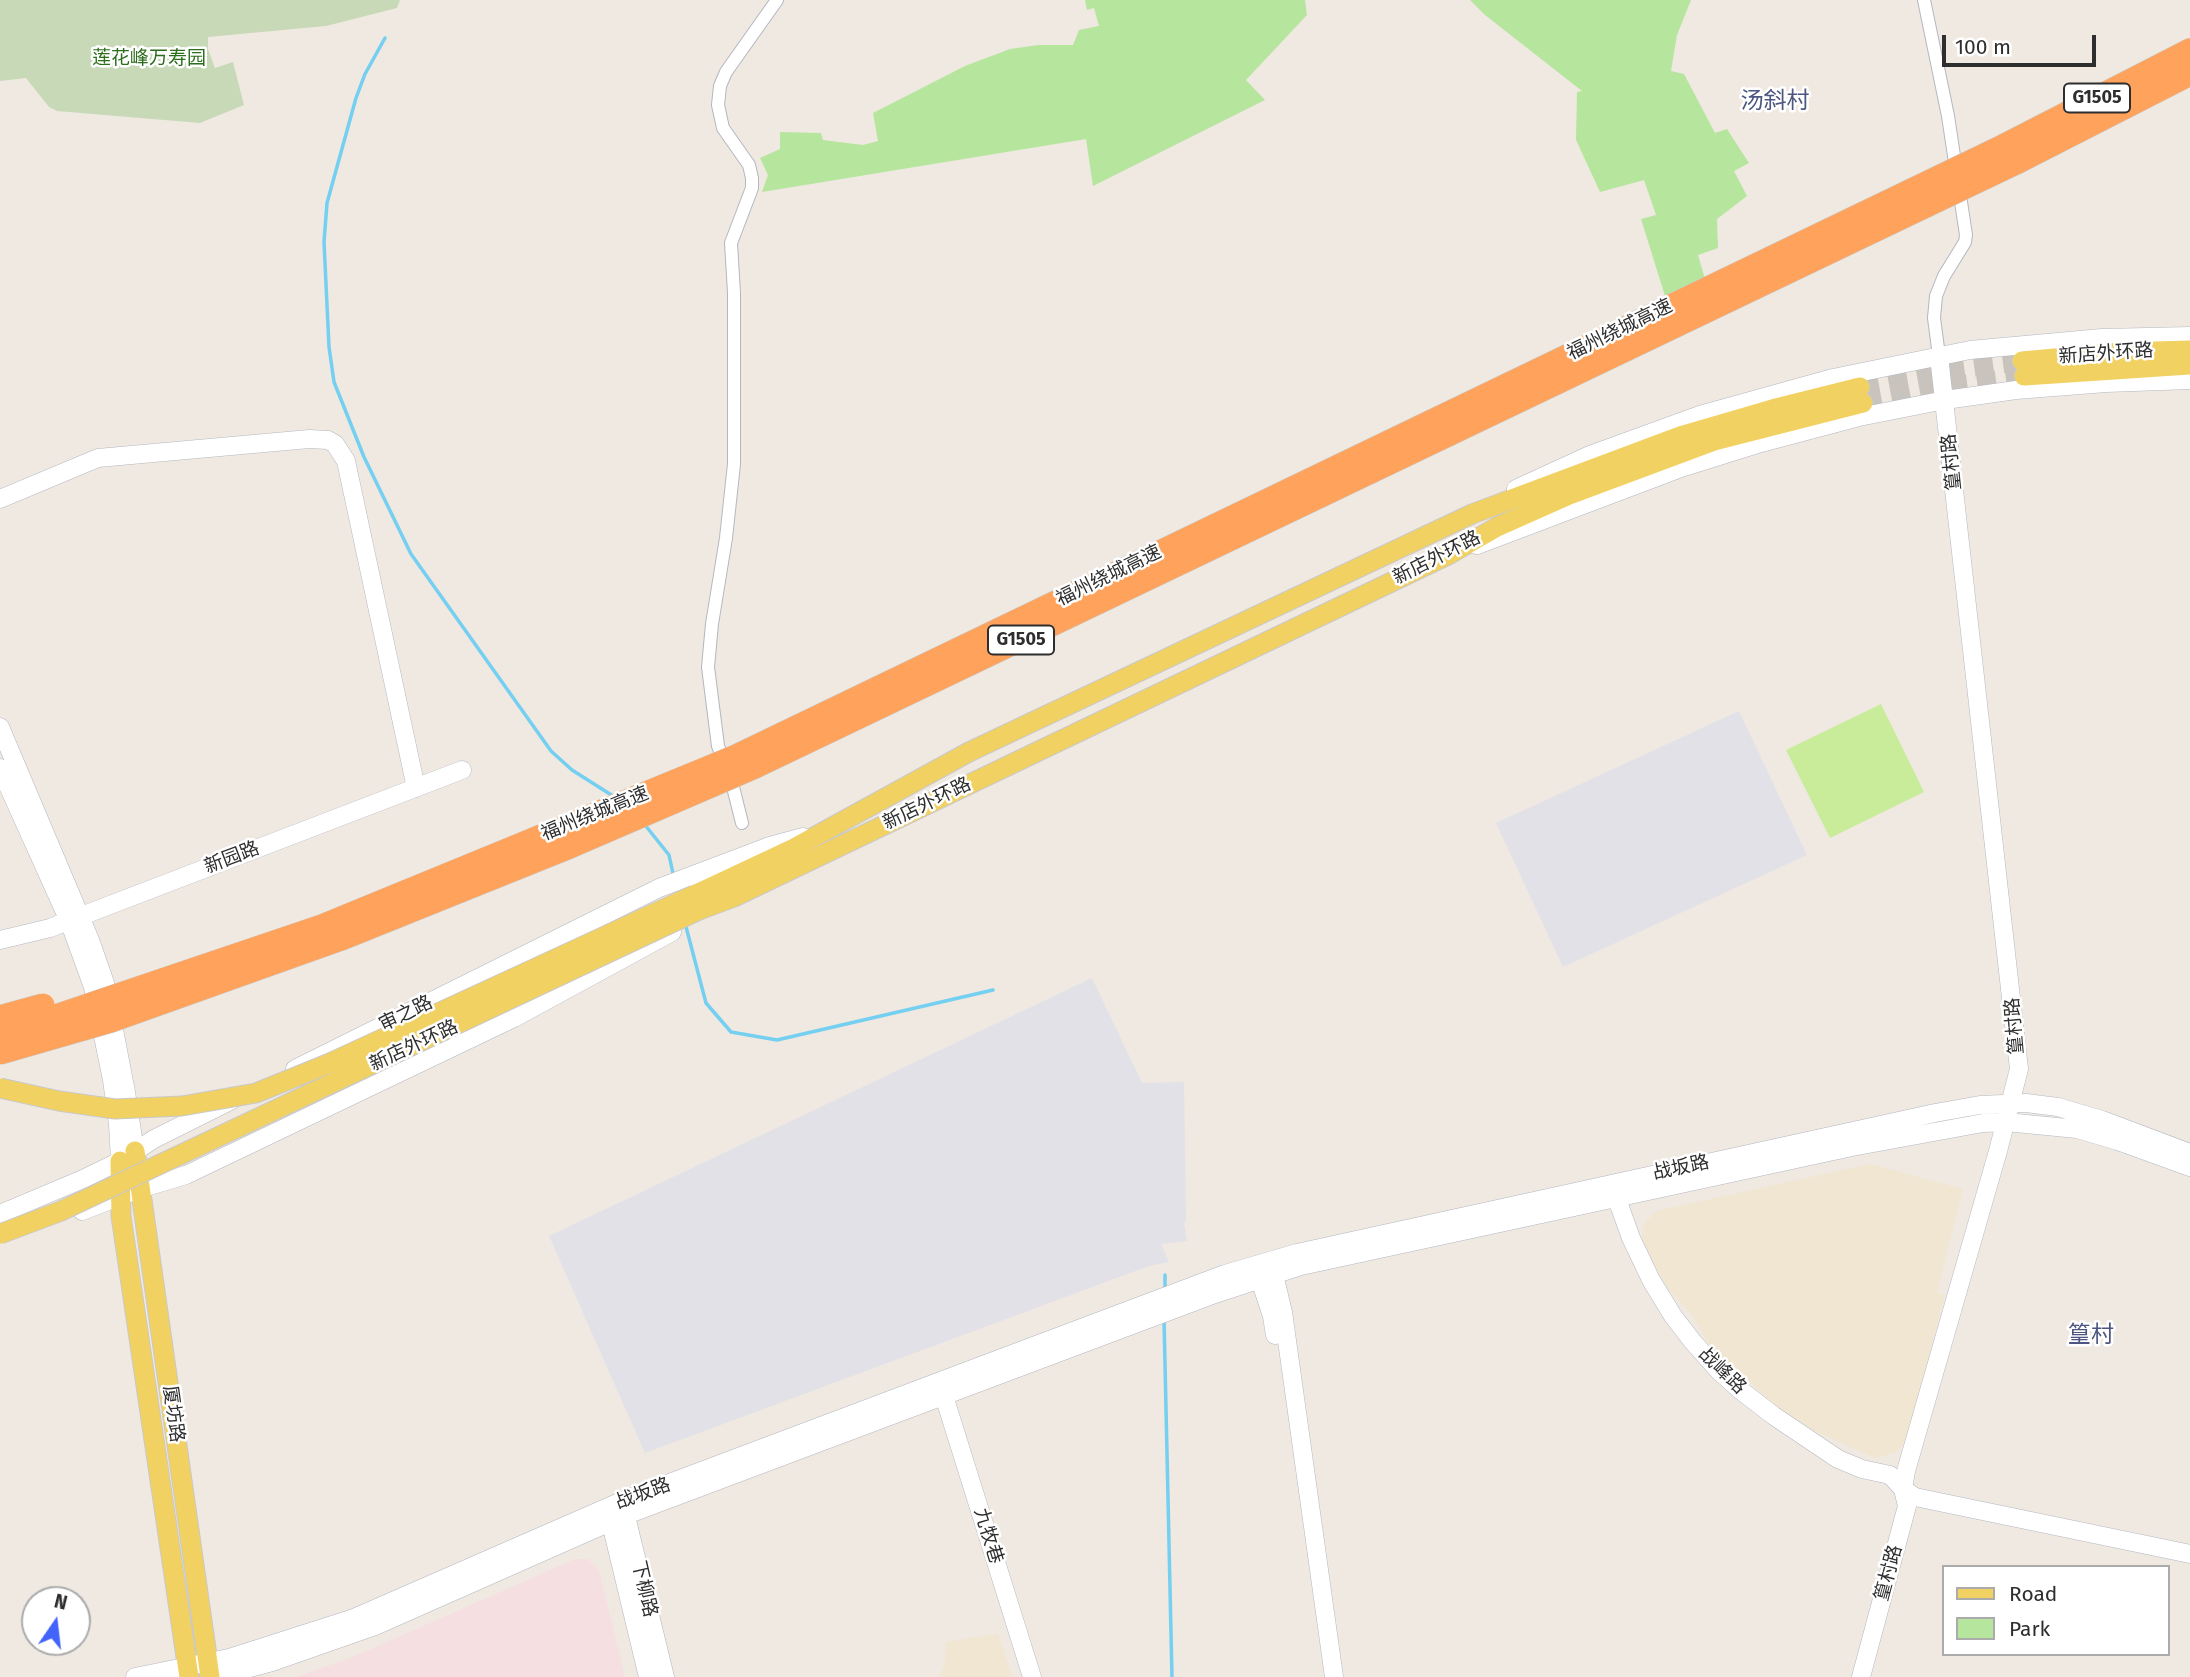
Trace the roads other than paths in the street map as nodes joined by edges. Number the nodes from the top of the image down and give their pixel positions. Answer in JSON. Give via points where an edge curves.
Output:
{"nodes":[{"id":1,"x":777,"y":0,"type":"edge"},
{"id":2,"x":1924,"y":0,"type":"edge"},
{"id":3,"x":2190,"y":50,"type":"edge"},
{"id":4,"x":2190,"y":74,"type":"edge"},
{"id":5,"x":2010,"y":154,"type":"junction"},
{"id":6,"x":2190,"y":336,"type":"edge"},
{"id":7,"x":2190,"y":350,"type":"edge"},
{"id":8,"x":1939,"y":356,"type":"junction"},
{"id":9,"x":2190,"y":365,"type":"edge"},
{"id":10,"x":2190,"y":380,"type":"edge"},
{"id":11,"x":1945,"y":400,"type":"junction"},
{"id":12,"x":0,"y":499,"type":"edge"},
{"id":13,"x":1472,"y":514,"type":"junction"},
{"id":14,"x":1450,"y":554,"type":"junction"},
{"id":15,"x":0,"y":727,"type":"edge"},
{"id":16,"x":0,"y":768,"type":"edge"},
{"id":17,"x":462,"y":770,"type":"dead end"},
{"id":18,"x":416,"y":788,"type":"junction"},
{"id":19,"x":742,"y":823,"type":"dead end"},
{"id":20,"x":695,"y":899,"type":"junction"},
{"id":21,"x":74,"y":919,"type":"junction"},
{"id":22,"x":322,"y":926,"type":"junction"},
{"id":23,"x":0,"y":940,"type":"edge"},
{"id":24,"x":0,"y":1017,"type":"edge"},
{"id":25,"x":111,"y":1021,"type":"junction"},
{"id":26,"x":0,"y":1035,"type":"edge"},
{"id":27,"x":0,"y":1053,"type":"edge"},
{"id":28,"x":0,"y":1060,"type":"edge"},
{"id":29,"x":0,"y":1088,"type":"edge"},
{"id":30,"x":2011,"y":1103,"type":"junction"},
{"id":31,"x":2006,"y":1122,"type":"junction"},
{"id":32,"x":2190,"y":1153,"type":"edge"},
{"id":33,"x":127,"y":1156,"type":"junction"},
{"id":34,"x":2190,"y":1167,"type":"edge"},
{"id":35,"x":1614,"y":1191,"type":"junction"},
{"id":36,"x":130,"y":1192,"type":"junction"},
{"id":37,"x":0,"y":1214,"type":"edge"},
{"id":38,"x":0,"y":1234,"type":"edge"},
{"id":39,"x":0,"y":1242,"type":"edge"},
{"id":40,"x":1265,"y":1269,"type":"junction"},
{"id":41,"x":1150,"y":1311,"type":"junction"},
{"id":42,"x":944,"y":1396,"type":"junction"},
{"id":43,"x":1903,"y":1489,"type":"junction"},
{"id":44,"x":616,"y":1511,"type":"junction"},
{"id":45,"x":2190,"y":1554,"type":"edge"},
{"id":46,"x":188,"y":1672,"type":"edge"},
{"id":47,"x":212,"y":1672,"type":"edge"},
{"id":48,"x":135,"y":1677,"type":"edge"},
{"id":49,"x":648,"y":1677,"type":"edge"},
{"id":50,"x":665,"y":1677,"type":"edge"},
{"id":51,"x":1031,"y":1677,"type":"edge"},
{"id":52,"x":1323,"y":1677,"type":"edge"},
{"id":53,"x":1334,"y":1677,"type":"edge"},
{"id":54,"x":1861,"y":1677,"type":"edge"}],
"edges":[{"from":1,"to":19,"type":"street","via":[[726,72],[718,105],[723,128],[749,165],[752,178],[731,243],[734,472],[708,667],[718,746]]},
{"from":2,"to":8,"type":"street","via":[[1966,235],[1936,296]]},
{"from":3,"to":5,"type":"highway","name":"福州绕城高速","number":"G1505"},
{"from":4,"to":5,"type":"highway","name":"福州绕城高速","number":"G1505"},
{"from":5,"to":22,"type":"highway","name":"福州绕城高速","number":"G1505","bridge":true,"via":[[734,757]]},
{"from":5,"to":25,"type":"highway","name":"福州绕城高速","number":"G1505","bridge":true,"via":[[755,767],[341,939]]},
{"from":6,"to":8,"type":"main road","via":[[2102,338]]},
{"from":7,"to":9,"type":"main road","name":"新店外环路","via":[[2120,352],[2023,369]]},
{"from":8,"to":11,"type":"main road","name":"篁村路"},
{"from":8,"to":13,"type":"main road","via":[[1833,378],[1700,415],[1590,455]]},
{"from":10,"to":11,"type":"main road","via":[[2057,386]]},
{"from":11,"to":14,"type":"main road","via":[[1859,417],[1720,455]]},
{"from":11,"to":30,"type":"main road","name":"篁村路","via":[[2015,1018],[2019,1069]]},
{"from":12,"to":18,"type":"main road","via":[[82,464],[116,455],[309,439],[335,444],[346,461]]},
{"from":13,"to":14,"type":"main road","name":"新店外环路","via":[[1682,435],[1772,409],[1862,395],[1662,460],[1529,512]]},
{"from":13,"to":20,"type":"main road","name":"新店外环路","via":[[969,752]]},
{"from":14,"to":20,"type":"main road","name":"新店外环路","via":[[734,897]]},
{"from":15,"to":21,"type":"main road"},
{"from":16,"to":21,"type":"main road"},
{"from":17,"to":18,"type":"main road","name":"新园路"},
{"from":18,"to":21,"type":"main road","name":"新园路"},
{"from":20,"to":29,"type":"main road","name":"新店外环路","bridge":true,"via":[[256,1093],[182,1107],[115,1109]]},
{"from":20,"to":33,"type":"main road","name":"审之路","via":[[659,888]]},
{"from":20,"to":36,"type":"main road","via":[[673,932],[514,1018],[186,1175]]},
{"from":20,"to":38,"type":"main road","name":"新店外环路","bridge":true,"via":[[61,1211]]},
{"from":21,"to":23,"type":"main road","name":"新园路"},
{"from":21,"to":33,"type":"main road"},
{"from":22,"to":24,"type":"highway","bridge":true},
{"from":22,"to":26,"type":"highway","name":"福州绕城高速","number":"G1505","bridge":true},
{"from":25,"to":27,"type":"highway","name":"福州绕城高速","number":"G1505","bridge":true},
{"from":25,"to":28,"type":"highway","bridge":true},
{"from":30,"to":31,"type":"main road","name":"篁村路"},
{"from":30,"to":32,"type":"main road","name":"战坂路","via":[[2074,1111]]},
{"from":30,"to":35,"type":"main road","name":"战坂路","via":[[1935,1113]]},
{"from":31,"to":34,"type":"main road","name":"战坂路","via":[[2077,1129]]},
{"from":31,"to":35,"type":"main road","name":"战坂路","via":[[1945,1128]]},
{"from":31,"to":43,"type":"main road","name":"篁村路"},
{"from":33,"to":36,"type":"main road","name":"厦坊路"},
{"from":33,"to":37,"type":"main road","name":"审之路","via":[[83,1180]]},
{"from":35,"to":40,"type":"main road","name":"战坂路"},
{"from":35,"to":43,"type":"main road","name":"战峰路","via":[[1651,1280],[1710,1362],[1763,1408],[1827,1452],[1851,1465],[1891,1475]]},
{"from":36,"to":39,"type":"main road"},
{"from":36,"to":46,"type":"main road","name":"厦坊路","via":[[121,1216]]},
{"from":36,"to":47,"type":"main road","name":"厦坊路"},
{"from":40,"to":41,"type":"main road","name":"战坂路"},
{"from":40,"to":52,"type":"main road"},
{"from":40,"to":53,"type":"main road","via":[[1283,1312]]},
{"from":41,"to":42,"type":"main road","name":"战坂路"},
{"from":41,"to":44,"type":"main road","name":"战坂路"},
{"from":42,"to":44,"type":"main road","name":"战坂路"},
{"from":42,"to":51,"type":"main road","name":"九牧巷"},
{"from":43,"to":45,"type":"main road","name":"战峰路","via":[[1915,1497]]},
{"from":43,"to":54,"type":"main road","name":"篁村路","via":[[1907,1506]]},
{"from":44,"to":47,"type":"main road","name":"战坂路"},
{"from":44,"to":49,"type":"main road","name":"下柳路"},
{"from":44,"to":50,"type":"main road","name":"下柳路"},
{"from":46,"to":47,"type":"main road","name":"战坂路"},
{"from":46,"to":48,"type":"main road","name":"战坂路"}]}
